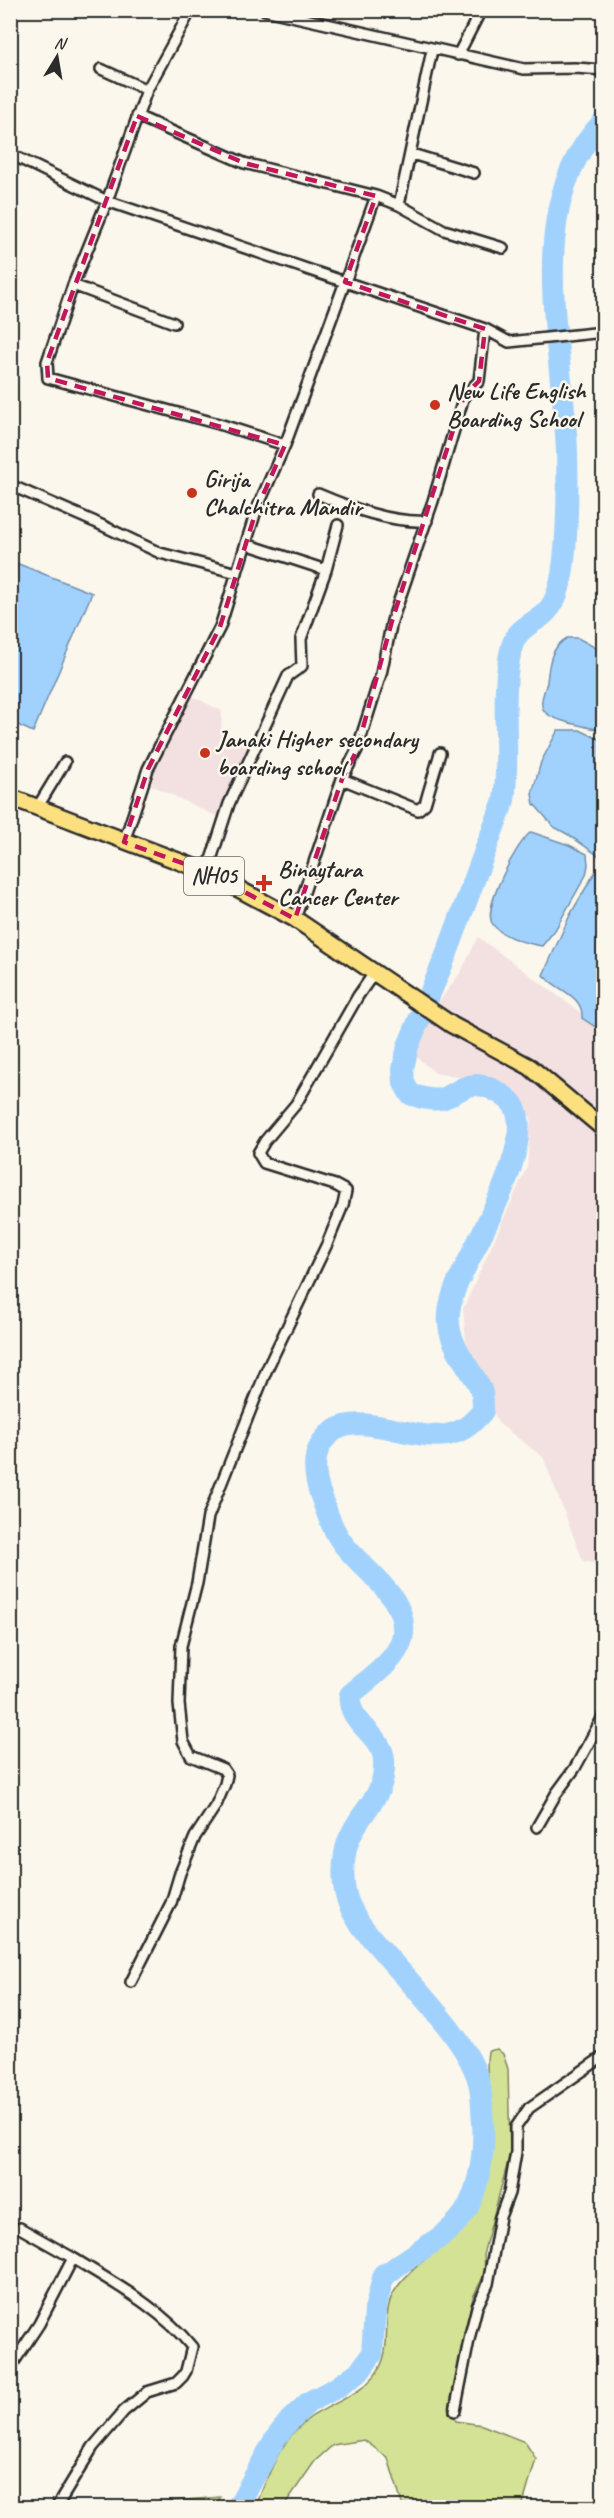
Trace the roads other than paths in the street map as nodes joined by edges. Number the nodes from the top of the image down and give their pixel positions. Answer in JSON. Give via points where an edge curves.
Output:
{"nodes":[{"id":1,"x":191,"y":10,"type":"edge"},
{"id":2,"x":266,"y":10,"type":"edge"},
{"id":3,"x":481,"y":10,"type":"edge"},
{"id":4,"x":432,"y":50,"type":"junction"},
{"id":5,"x":458,"y":55,"type":"junction"},
{"id":6,"x":101,"y":69,"type":"dead end"},
{"id":7,"x":603,"y":70,"type":"edge"},
{"id":8,"x":147,"y":90,"type":"junction"},
{"id":9,"x":137,"y":116,"type":"junction"},
{"id":10,"x":10,"y":154,"type":"edge"},
{"id":11,"x":412,"y":154,"type":"junction"},
{"id":12,"x":474,"y":173,"type":"dead end"},
{"id":13,"x":376,"y":196,"type":"junction"},
{"id":14,"x":107,"y":201,"type":"junction"},
{"id":15,"x":399,"y":205,"type":"junction"},
{"id":16,"x":503,"y":248,"type":"dead end"},
{"id":17,"x":345,"y":282,"type":"junction"},
{"id":18,"x":73,"y":285,"type":"junction"},
{"id":19,"x":174,"y":323,"type":"dead end"},
{"id":20,"x":485,"y":329,"type":"junction"},
{"id":21,"x":603,"y":332,"type":"edge"},
{"id":22,"x":285,"y":445,"type":"junction"},
{"id":23,"x":10,"y":485,"type":"edge"},
{"id":24,"x":318,"y":494,"type":"dead end"},
{"id":25,"x":427,"y":521,"type":"junction"},
{"id":26,"x":338,"y":525,"type":"dead end"},
{"id":27,"x":246,"y":544,"type":"junction"},
{"id":28,"x":326,"y":570,"type":"junction"},
{"id":29,"x":237,"y":573,"type":"junction"},
{"id":30,"x":440,"y":753,"type":"dead end"},
{"id":31,"x":65,"y":762,"type":"dead end"},
{"id":32,"x":342,"y":779,"type":"junction"},
{"id":33,"x":10,"y":797,"type":"edge"},
{"id":34,"x":37,"y":808,"type":"junction"},
{"id":35,"x":124,"y":842,"type":"junction"},
{"id":36,"x":207,"y":873,"type":"junction"},
{"id":37,"x":295,"y":920,"type":"junction"},
{"id":38,"x":374,"y":973,"type":"junction"},
{"id":39,"x":603,"y":1129,"type":"edge"},
{"id":40,"x":603,"y":1715,"type":"edge"},
{"id":41,"x":537,"y":1827,"type":"dead end"},
{"id":42,"x":131,"y":1982,"type":"dead end"},
{"id":43,"x":603,"y":2056,"type":"edge"},
{"id":44,"x":20,"y":2228,"type":"dead end"},
{"id":45,"x":73,"y":2258,"type":"junction"},
{"id":46,"x":10,"y":2368,"type":"edge"},
{"id":47,"x":455,"y":2411,"type":"dead end"},
{"id":48,"x":56,"y":2508,"type":"edge"}],
"edges":[{"from":1,"to":8,"type":"street"},
{"from":2,"to":4,"type":"street"},
{"from":3,"to":5,"type":"street"},
{"from":4,"to":5,"type":"street"},
{"from":4,"to":11,"type":"street"},
{"from":5,"to":7,"type":"street","via":[[524,69]]},
{"from":6,"to":8,"type":"street"},
{"from":8,"to":9,"type":"street"},
{"from":9,"to":13,"type":"street","via":[[244,163]]},
{"from":9,"to":14,"type":"street"},
{"from":10,"to":14,"type":"street"},
{"from":11,"to":12,"type":"street"},
{"from":11,"to":15,"type":"street"},
{"from":13,"to":15,"type":"street"},
{"from":13,"to":17,"type":"street"},
{"from":14,"to":17,"type":"street"},
{"from":14,"to":18,"type":"street"},
{"from":15,"to":16,"type":"street","via":[[444,230]]},
{"from":17,"to":20,"type":"street"},
{"from":17,"to":22,"type":"street"},
{"from":18,"to":19,"type":"street"},
{"from":18,"to":22,"type":"street","via":[[47,362],[48,378]]},
{"from":20,"to":21,"type":"street","via":[[509,342]]},
{"from":20,"to":25,"type":"street","via":[[479,381],[464,396]]},
{"from":22,"to":27,"type":"street"},
{"from":23,"to":29,"type":"street","via":[[160,553]]},
{"from":24,"to":25,"type":"street","via":[[404,521]]},
{"from":25,"to":32,"type":"street","via":[[392,621],[381,674],[357,750]]},
{"from":26,"to":28,"type":"street"},
{"from":27,"to":28,"type":"street"},
{"from":27,"to":29,"type":"street"},
{"from":28,"to":36,"type":"street","via":[[302,639],[302,666],[288,676],[229,804]]},
{"from":29,"to":35,"type":"street","via":[[220,627],[148,769]]},
{"from":30,"to":32,"type":"street","via":[[425,804],[418,810]]},
{"from":31,"to":34,"type":"street"},
{"from":32,"to":37,"type":"street"},
{"from":33,"to":34,"type":"main road","number":"NH05"},
{"from":34,"to":35,"type":"main road","number":"NH05"},
{"from":35,"to":36,"type":"main road","number":"NH05"},
{"from":36,"to":37,"type":"main road","number":"NH05"},
{"from":37,"to":38,"type":"main road","number":"NH05"},
{"from":38,"to":39,"type":"main road","number":"NH05","via":[[452,1025],[530,1067]]},
{"from":38,"to":42,"type":"street","via":[[296,1104],[258,1153],[264,1163],[346,1191],[327,1244],[273,1354],[208,1517],[181,1646],[179,1704],[183,1741],[191,1756],[224,1769],[227,1775],[216,1805],[195,1837],[171,1904]]},
{"from":40,"to":41,"type":"street"},
{"from":43,"to":47,"type":"street","via":[[529,2108],[516,2127],[509,2193],[500,2217],[488,2284],[470,2335]]},
{"from":44,"to":45,"type":"street"},
{"from":45,"to":46,"type":"street","via":[[39,2324]]},
{"from":45,"to":48,"type":"street","via":[[145,2303],[192,2347],[183,2376],[176,2384],[147,2392],[124,2410],[93,2447]]}]}
